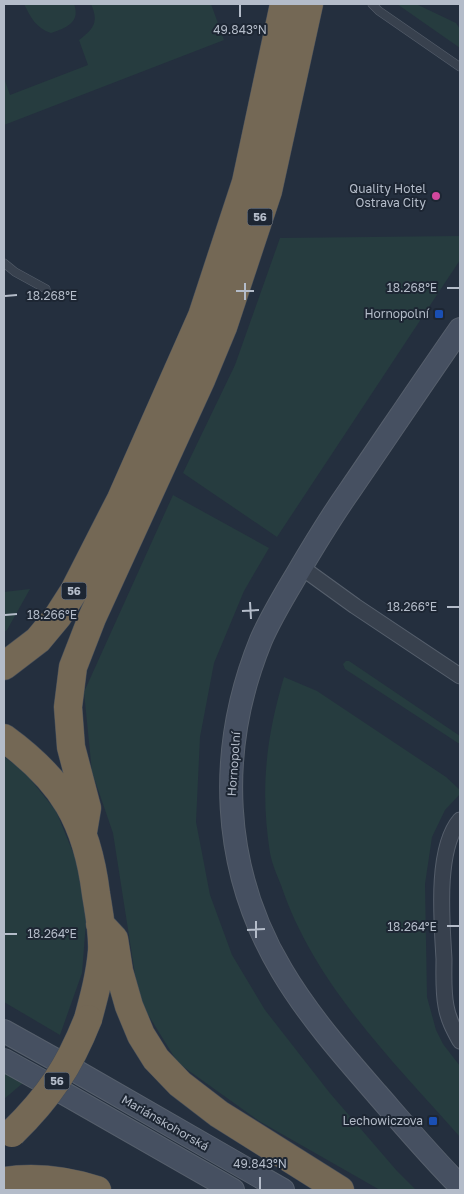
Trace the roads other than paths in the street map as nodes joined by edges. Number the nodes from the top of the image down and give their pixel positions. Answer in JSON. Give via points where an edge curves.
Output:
{"nodes":[{"id":1,"x":284,"y":4,"type":"edge"},
{"id":2,"x":309,"y":4,"type":"edge"},
{"id":3,"x":372,"y":4,"type":"edge"},
{"id":4,"x":460,"y":66,"type":"edge"},
{"id":5,"x":4,"y":263,"type":"edge"},
{"id":6,"x":46,"y":289,"type":"dead end"},
{"id":7,"x":460,"y":329,"type":"edge"},
{"id":8,"x":172,"y":413,"type":"junction"},
{"id":9,"x":130,"y":507,"type":"junction"},
{"id":10,"x":301,"y":567,"type":"junction"},
{"id":11,"x":4,"y":666,"type":"edge"},
{"id":12,"x":460,"y":676,"type":"edge"},
{"id":13,"x":4,"y":738,"type":"edge"},
{"id":14,"x":460,"y":820,"type":"edge"},
{"id":15,"x":86,"y":843,"type":"junction"},
{"id":16,"x":105,"y":934,"type":"junction"},
{"id":17,"x":4,"y":1031,"type":"edge"},
{"id":18,"x":460,"y":1041,"type":"edge"},
{"id":19,"x":4,"y":1060,"type":"edge"},
{"id":20,"x":8,"y":1136,"type":"edge"},
{"id":21,"x":4,"y":1181,"type":"edge"},
{"id":22,"x":460,"y":1186,"type":"edge"},
{"id":23,"x":97,"y":1190,"type":"edge"},
{"id":24,"x":234,"y":1190,"type":"edge"},
{"id":25,"x":283,"y":1190,"type":"edge"},
{"id":26,"x":340,"y":1190,"type":"edge"}],
"edges":[{"from":1,"to":8,"type":"highway","number":"56","via":[[246,182]]},
{"from":2,"to":8,"type":"highway","number":"56","via":[[268,191],[223,327],[202,380]]},
{"from":3,"to":4,"type":"lane"},
{"from":5,"to":6,"type":"lane"},
{"from":7,"to":10,"type":"street","name":"Hornopolní"},
{"from":8,"to":9,"type":"highway","number":"56"},
{"from":9,"to":11,"type":"highway","number":"56","via":[[58,616],[38,640]]},
{"from":9,"to":15,"type":"highway","number":"56","via":[[73,667],[68,707],[71,747],[86,808]]},
{"from":10,"to":12,"type":"street"},
{"from":10,"to":22,"type":"street","name":"Hornopolní","via":[[261,640],[238,717],[231,794],[235,845],[244,885],[270,949],[303,1002],[354,1067]]},
{"from":13,"to":15,"type":"highway","number":"56","via":[[41,767],[57,787]]},
{"from":14,"to":18,"type":"street","via":[[449,841],[441,897],[446,1006],[452,1028]]},
{"from":15,"to":16,"type":"highway","number":"56"},
{"from":16,"to":20,"type":"highway","number":"56","bridge":true,"via":[[98,985],[76,1049],[37,1108]]},
{"from":16,"to":26,"type":"highway","via":[[129,1006],[156,1059],[180,1084],[219,1114]]},
{"from":17,"to":25,"type":"street","name":"Mariánskohorská"},
{"from":19,"to":24,"type":"street","name":"Mariánskohorská"},
{"from":21,"to":23,"type":"highway","via":[[45,1179]]}]}
